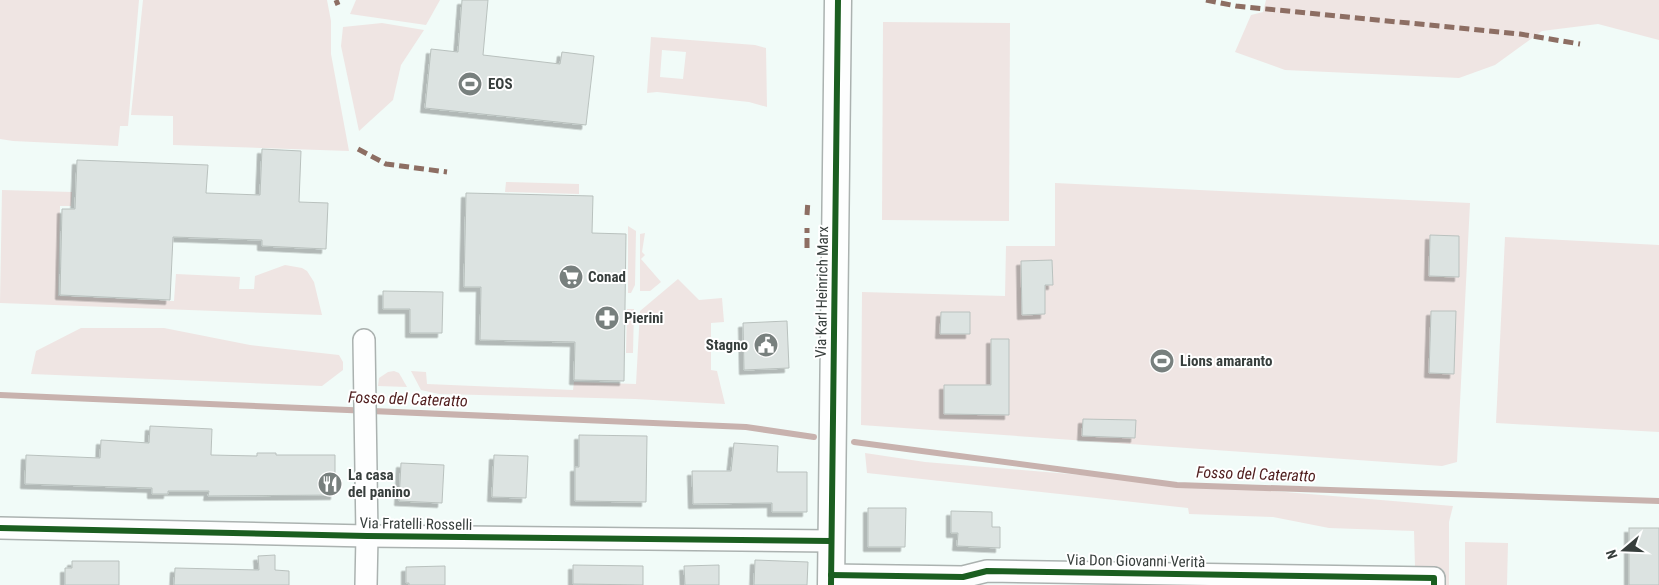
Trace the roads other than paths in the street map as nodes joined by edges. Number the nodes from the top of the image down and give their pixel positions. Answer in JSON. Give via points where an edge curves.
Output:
{"nodes":[{"id":1,"x":838,"y":0,"type":"edge"},
{"id":2,"x":364,"y":340,"type":"dead end"},
{"id":3,"x":0,"y":528,"type":"edge"},
{"id":4,"x":366,"y":536,"type":"junction"},
{"id":5,"x":831,"y":541,"type":"junction"},
{"id":6,"x":831,"y":580,"type":"edge"},
{"id":7,"x":366,"y":585,"type":"edge"},
{"id":8,"x":1434,"y":585,"type":"edge"}],
"edges":[{"from":1,"to":5,"type":"street","name":"Via Karl Heinrich Marx"},
{"from":2,"to":4,"type":"street"},
{"from":3,"to":4,"type":"street","name":"Via Fratelli Rosselli"},
{"from":4,"to":5,"type":"street","name":"Via Fratelli Rosselli"},
{"from":4,"to":7,"type":"street"},
{"from":5,"to":6,"type":"street","name":"Via Karl Heinrich Marx"},
{"from":6,"to":8,"type":"street","name":"Via Don Giovanni Verità","via":[[964,577],[987,572],[1434,578]]}]}
